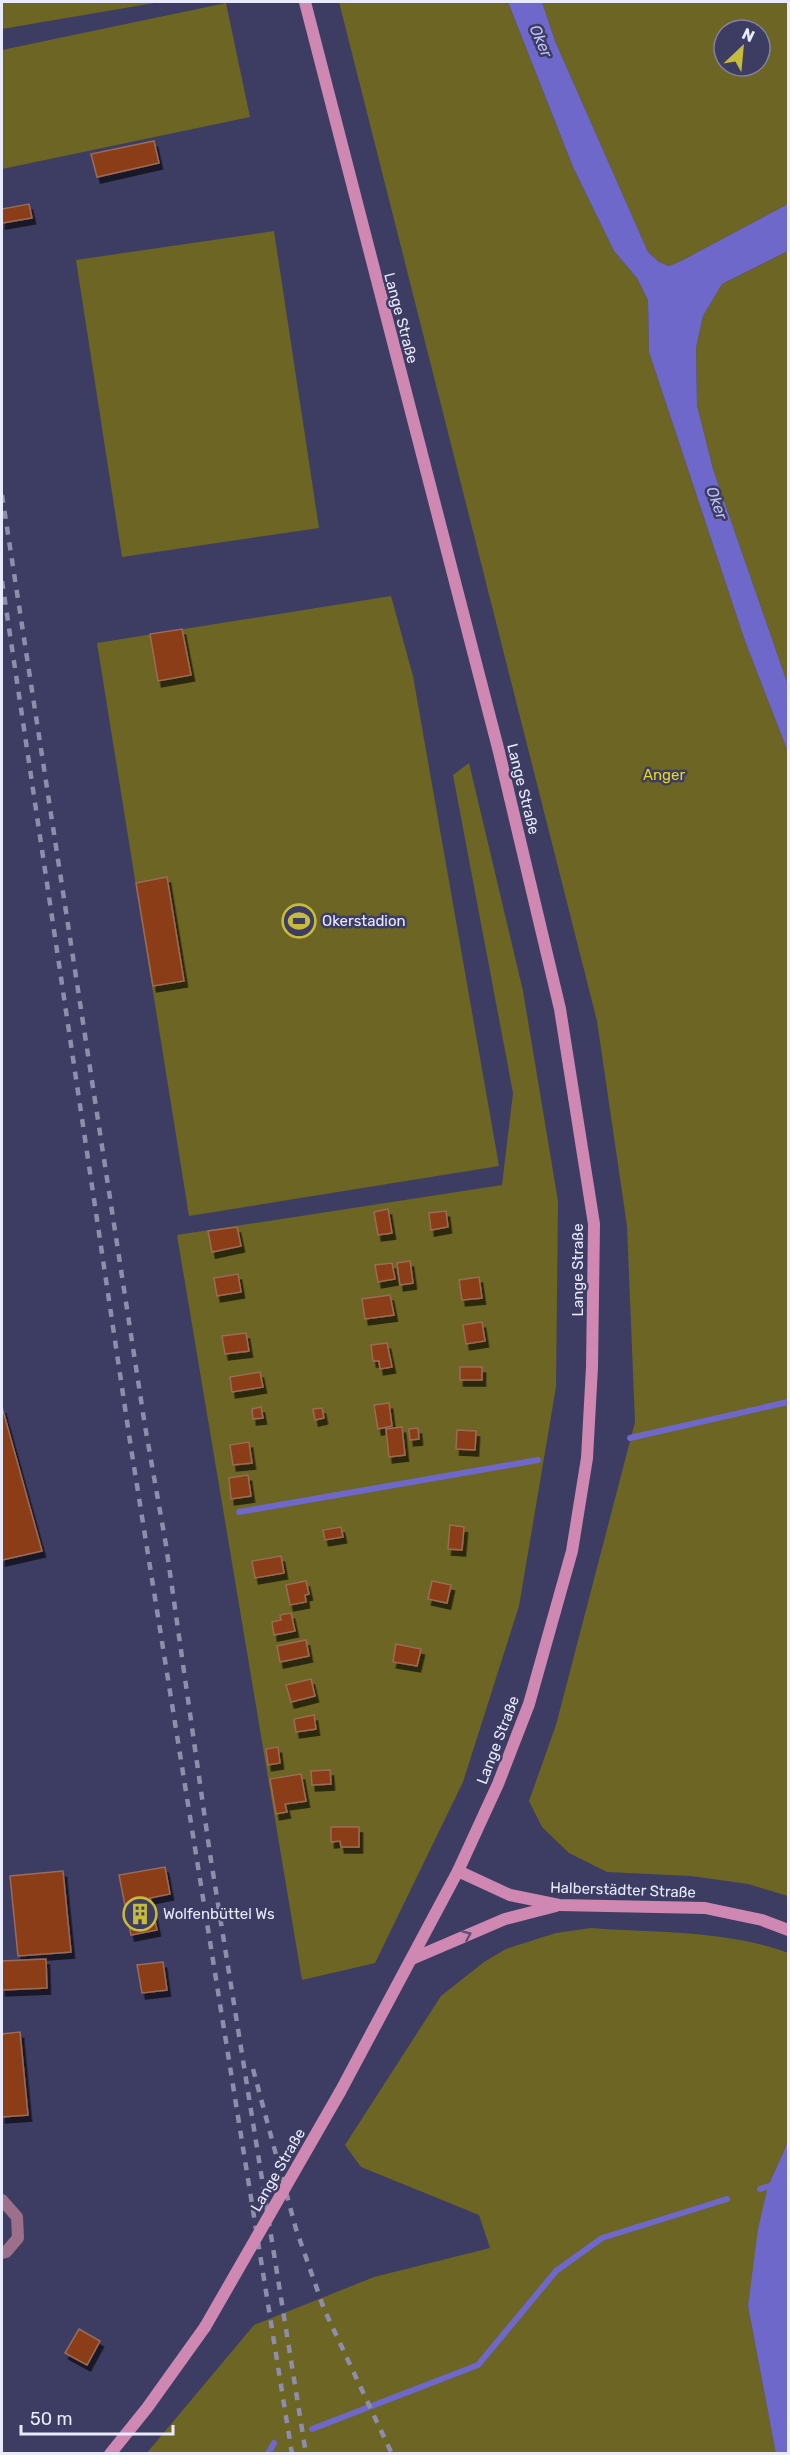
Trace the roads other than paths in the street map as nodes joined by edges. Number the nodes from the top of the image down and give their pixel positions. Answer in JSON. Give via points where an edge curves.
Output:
{"nodes":[{"id":1,"x":305,"y":2,"type":"edge"},
{"id":2,"x":458,"y":1871,"type":"junction"},
{"id":3,"x":559,"y":1905,"type":"junction"},
{"id":4,"x":789,"y":1930,"type":"edge"},
{"id":5,"x":414,"y":1958,"type":"junction"},
{"id":6,"x":2,"y":2200,"type":"edge"},
{"id":7,"x":2,"y":2253,"type":"edge"},
{"id":8,"x":110,"y":2454,"type":"edge"}],
"edges":[{"from":1,"to":2,"type":"street","name":"Lange Straße","via":[[499,752],[560,1009],[594,1224],[587,1458],[572,1551],[529,1704]]},
{"from":2,"to":3,"type":"street","name":"Halberstädter Straße","via":[[510,1895]]},
{"from":2,"to":5,"type":"street","name":"Lange Straße"},
{"from":3,"to":4,"type":"street","name":"Halberstädter Straße","via":[[705,1908]]},
{"from":5,"to":3,"type":"street","one_way":true,"via":[[505,1919]]},
{"from":5,"to":8,"type":"street","name":"Lange Straße","bridge":true,"via":[[205,2327]]},
{"from":6,"to":7,"type":"street","via":[[17,2217],[18,2238]]}]}
